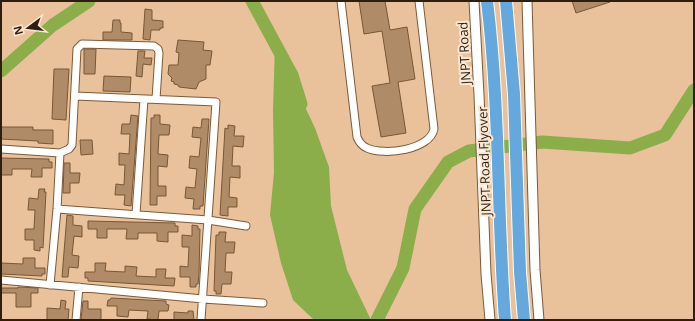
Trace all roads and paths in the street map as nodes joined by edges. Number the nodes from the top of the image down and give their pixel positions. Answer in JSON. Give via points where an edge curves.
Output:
{"nodes":[{"id":1,"x":341,"y":1,"type":"edge"},
{"id":2,"x":419,"y":1,"type":"edge"},
{"id":3,"x":474,"y":1,"type":"edge"},
{"id":4,"x":506,"y":1,"type":"edge"},
{"id":5,"x":527,"y":1,"type":"edge"},
{"id":6,"x":487,"y":2,"type":"edge"},
{"id":7,"x":75,"y":96,"type":"junction"},
{"id":8,"x":144,"y":99,"type":"junction"},
{"id":9,"x":156,"y":99,"type":"junction"},
{"id":10,"x":1,"y":149,"type":"edge"},
{"id":11,"x":60,"y":153,"type":"junction"},
{"id":12,"x":57,"y":209,"type":"junction"},
{"id":13,"x":136,"y":214,"type":"junction"},
{"id":14,"x":208,"y":220,"type":"junction"},
{"id":15,"x":246,"y":226,"type":"dead end"},
{"id":16,"x":1,"y":280,"type":"edge"},
{"id":17,"x":50,"y":284,"type":"junction"},
{"id":18,"x":79,"y":287,"type":"junction"},
{"id":19,"x":203,"y":299,"type":"junction"},
{"id":20,"x":263,"y":302,"type":"dead end"},
{"id":21,"x":76,"y":320,"type":"edge"},
{"id":22,"x":201,"y":320,"type":"edge"},
{"id":23,"x":490,"y":320,"type":"edge"},
{"id":24,"x":505,"y":320,"type":"edge"},
{"id":25,"x":524,"y":320,"type":"edge"},
{"id":26,"x":539,"y":320,"type":"edge"}],
"edges":[{"from":1,"to":2,"type":"street","via":[[357,137],[366,148],[398,152],[426,142],[434,129]]},
{"from":3,"to":23,"type":"street","name":"JNPT Road"},
{"from":4,"to":25,"type":"highway"},
{"from":5,"to":26,"type":"street","via":[[535,270]]},
{"from":6,"to":24,"type":"highway","name":"JNPT Road Flyover","via":[[496,111]]},
{"from":7,"to":8,"type":"street"},
{"from":7,"to":9,"type":"street","via":[[78,49],[82,44],[154,46],[159,53]]},
{"from":7,"to":11,"type":"street","via":[[72,145],[69,150]]},
{"from":8,"to":9,"type":"street"},
{"from":8,"to":13,"type":"street"},
{"from":9,"to":14,"type":"street","via":[[216,102]]},
{"from":10,"to":11,"type":"street"},
{"from":11,"to":12,"type":"street"},
{"from":12,"to":13,"type":"street"},
{"from":12,"to":17,"type":"street"},
{"from":13,"to":14,"type":"street"},
{"from":14,"to":15,"type":"street"},
{"from":14,"to":19,"type":"street"},
{"from":16,"to":17,"type":"street"},
{"from":17,"to":18,"type":"street"},
{"from":18,"to":19,"type":"street"},
{"from":18,"to":21,"type":"street"},
{"from":19,"to":20,"type":"street"},
{"from":19,"to":22,"type":"street"}]}
